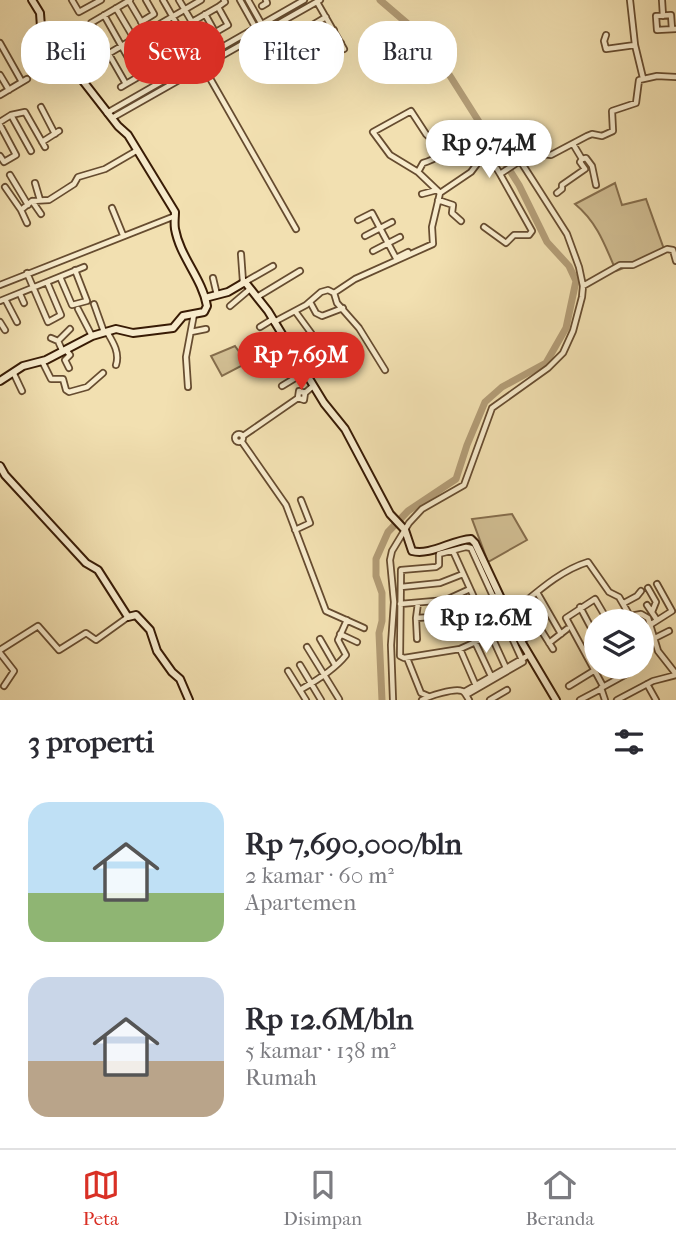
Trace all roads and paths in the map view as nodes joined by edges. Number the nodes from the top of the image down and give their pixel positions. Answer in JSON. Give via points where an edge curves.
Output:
{"nodes":[{"id":1,"x":32,"y":0,"type":"edge"},
{"id":2,"x":72,"y":0,"type":"edge"},
{"id":3,"x":101,"y":0,"type":"edge"},
{"id":4,"x":129,"y":0,"type":"edge"},
{"id":5,"x":146,"y":0,"type":"edge"},
{"id":6,"x":163,"y":0,"type":"edge"},
{"id":7,"x":179,"y":0,"type":"edge"},
{"id":8,"x":201,"y":0,"type":"edge"},
{"id":9,"x":224,"y":0,"type":"edge"},
{"id":10,"x":240,"y":0,"type":"edge"},
{"id":11,"x":248,"y":0,"type":"edge"},
{"id":12,"x":304,"y":0,"type":"edge"},
{"id":13,"x":630,"y":0,"type":"edge"},
{"id":14,"x":662,"y":0,"type":"edge"},
{"id":15,"x":318,"y":1,"type":"edge"},
{"id":16,"x":191,"y":2,"type":"edge"},
{"id":17,"x":91,"y":3,"type":"edge"},
{"id":18,"x":218,"y":7,"type":"junction"},
{"id":19,"x":116,"y":8,"type":"junction"},
{"id":20,"x":185,"y":9,"type":"junction"},
{"id":21,"x":154,"y":14,"type":"junction"},
{"id":22,"x":104,"y":15,"type":"junction"},
{"id":23,"x":205,"y":15,"type":"junction"},
{"id":24,"x":663,"y":16,"type":"junction"},
{"id":25,"x":172,"y":17,"type":"junction"},
{"id":26,"x":326,"y":17,"type":"junction"},
{"id":27,"x":94,"y":21,"type":"edge"},
{"id":28,"x":140,"y":21,"type":"edge"},
{"id":29,"x":143,"y":21,"type":"edge"},
{"id":30,"x":158,"y":21,"type":"edge"},
{"id":31,"x":165,"y":21,"type":"edge"},
{"id":32,"x":174,"y":21,"type":"edge"},
{"id":33,"x":191,"y":21,"type":"edge"},
{"id":34,"x":194,"y":21,"type":"edge"},
{"id":35,"x":209,"y":21,"type":"edge"},
{"id":36,"x":252,"y":21,"type":"edge"},
{"id":37,"x":260,"y":21,"type":"edge"},
{"id":38,"x":267,"y":21,"type":"edge"},
{"id":39,"x":281,"y":21,"type":"edge"},
{"id":40,"x":319,"y":21,"type":"edge"},
{"id":41,"x":328,"y":21,"type":"edge"},
{"id":42,"x":124,"y":22,"type":"edge"},
{"id":43,"x":225,"y":27,"type":"edge"},
{"id":44,"x":674,"y":29,"type":"edge"},
{"id":45,"x":606,"y":35,"type":"dead end"},
{"id":46,"x":0,"y":43,"type":"edge"},
{"id":47,"x":124,"y":44,"type":"edge"},
{"id":48,"x":635,"y":45,"type":"junction"},
{"id":49,"x":121,"y":46,"type":"junction"},
{"id":50,"x":124,"y":51,"type":"edge"},
{"id":51,"x":110,"y":53,"type":"edge"},
{"id":52,"x":110,"y":58,"type":"edge"},
{"id":53,"x":0,"y":77,"type":"edge"},
{"id":54,"x":676,"y":77,"type":"edge"},
{"id":55,"x":643,"y":78,"type":"junction"},
{"id":56,"x":127,"y":84,"type":"edge"},
{"id":57,"x":160,"y":84,"type":"edge"},
{"id":58,"x":168,"y":84,"type":"edge"},
{"id":59,"x":211,"y":84,"type":"edge"},
{"id":60,"x":9,"y":90,"type":"junction"},
{"id":61,"x":0,"y":95,"type":"edge"},
{"id":62,"x":41,"y":107,"type":"dead end"},
{"id":63,"x":109,"y":115,"type":"junction"},
{"id":64,"x":11,"y":116,"type":"junction"},
{"id":65,"x":0,"y":124,"type":"edge"},
{"id":66,"x":573,"y":145,"type":"junction"},
{"id":67,"x":454,"y":146,"type":"junction"},
{"id":68,"x":31,"y":151,"type":"dead end"},
{"id":69,"x":136,"y":151,"type":"junction"},
{"id":70,"x":445,"y":152,"type":"junction"},
{"id":71,"x":487,"y":152,"type":"junction"},
{"id":72,"x":466,"y":153,"type":"dead end"},
{"id":73,"x":0,"y":156,"type":"edge"},
{"id":74,"x":582,"y":159,"type":"junction"},
{"id":75,"x":521,"y":162,"type":"junction"},
{"id":76,"x":418,"y":172,"type":"junction"},
{"id":77,"x":501,"y":173,"type":"junction"},
{"id":78,"x":10,"y":175,"type":"dead end"},
{"id":79,"x":35,"y":183,"type":"dead end"},
{"id":80,"x":596,"y":185,"type":"dead end"},
{"id":81,"x":5,"y":187,"type":"dead end"},
{"id":82,"x":438,"y":191,"type":"junction"},
{"id":83,"x":557,"y":193,"type":"dead end"},
{"id":84,"x":422,"y":194,"type":"dead end"},
{"id":85,"x":40,"y":200,"type":"junction"},
{"id":86,"x":438,"y":200,"type":"junction"},
{"id":87,"x":30,"y":203,"type":"junction"},
{"id":88,"x":111,"y":208,"type":"dead end"},
{"id":89,"x":20,"y":210,"type":"junction"},
{"id":90,"x":41,"y":214,"type":"dead end"},
{"id":91,"x":176,"y":216,"type":"junction"},
{"id":92,"x":358,"y":220,"type":"dead end"},
{"id":93,"x":461,"y":221,"type":"dead end"},
{"id":94,"x":392,"y":222,"type":"dead end"},
{"id":95,"x":27,"y":223,"type":"dead end"},
{"id":96,"x":484,"y":227,"type":"dead end"},
{"id":97,"x":380,"y":228,"type":"junction"},
{"id":98,"x":296,"y":229,"type":"dead end"},
{"id":99,"x":123,"y":235,"type":"junction"},
{"id":100,"x":365,"y":236,"type":"dead end"},
{"id":101,"x":400,"y":237,"type":"dead end"},
{"id":102,"x":388,"y":243,"type":"junction"},
{"id":103,"x":373,"y":251,"type":"dead end"},
{"id":104,"x":408,"y":251,"type":"dead end"},
{"id":105,"x":241,"y":254,"type":"dead end"},
{"id":106,"x":676,"y":258,"type":"edge"},
{"id":107,"x":397,"y":259,"type":"junction"},
{"id":108,"x":272,"y":266,"type":"dead end"},
{"id":109,"x":84,"y":267,"type":"dead end"},
{"id":110,"x":380,"y":267,"type":"dead end"},
{"id":111,"x":75,"y":271,"type":"junction"},
{"id":112,"x":300,"y":271,"type":"dead end"},
{"id":113,"x":27,"y":273,"type":"junction"},
{"id":114,"x":60,"y":277,"type":"junction"},
{"id":115,"x":213,"y":278,"type":"dead end"},
{"id":116,"x":47,"y":282,"type":"junction"},
{"id":117,"x":244,"y":282,"type":"junction"},
{"id":118,"x":0,"y":285,"type":"edge"},
{"id":119,"x":583,"y":286,"type":"junction"},
{"id":120,"x":33,"y":288,"type":"junction"},
{"id":121,"x":250,"y":289,"type":"junction"},
{"id":122,"x":334,"y":293,"type":"junction"},
{"id":123,"x":20,"y":294,"type":"junction"},
{"id":124,"x":217,"y":295,"type":"junction"},
{"id":125,"x":257,"y":297,"type":"junction"},
{"id":126,"x":205,"y":298,"type":"junction"},
{"id":127,"x":3,"y":300,"type":"edge"},
{"id":128,"x":310,"y":302,"type":"junction"},
{"id":129,"x":24,"y":303,"type":"dead end"},
{"id":130,"x":94,"y":304,"type":"dead end"},
{"id":131,"x":230,"y":306,"type":"dead end"},
{"id":132,"x":343,"y":307,"type":"junction"},
{"id":133,"x":78,"y":309,"type":"dead end"},
{"id":134,"x":295,"y":311,"type":"junction"},
{"id":135,"x":194,"y":314,"type":"junction"},
{"id":136,"x":274,"y":321,"type":"junction"},
{"id":137,"x":0,"y":322,"type":"edge"},
{"id":138,"x":17,"y":322,"type":"dead end"},
{"id":139,"x":260,"y":327,"type":"dead end"},
{"id":140,"x":70,"y":329,"type":"dead end"},
{"id":141,"x":206,"y":329,"type":"dead end"},
{"id":142,"x":5,"y":330,"type":"dead end"},
{"id":143,"x":105,"y":332,"type":"junction"},
{"id":144,"x":191,"y":332,"type":"junction"},
{"id":145,"x":92,"y":336,"type":"junction"},
{"id":146,"x":314,"y":337,"type":"dead end"},
{"id":147,"x":51,"y":338,"type":"dead end"},
{"id":148,"x":58,"y":341,"type":"junction"},
{"id":149,"x":64,"y":350,"type":"junction"},
{"id":150,"x":42,"y":360,"type":"junction"},
{"id":151,"x":116,"y":365,"type":"dead end"},
{"id":152,"x":23,"y":366,"type":"junction"},
{"id":153,"x":69,"y":368,"type":"dead end"},
{"id":154,"x":385,"y":370,"type":"dead end"},
{"id":155,"x":305,"y":372,"type":"junction"},
{"id":156,"x":103,"y":373,"type":"dead end"},
{"id":157,"x":13,"y":374,"type":"junction"},
{"id":158,"x":26,"y":374,"type":"dead end"},
{"id":159,"x":0,"y":381,"type":"edge"},
{"id":160,"x":282,"y":386,"type":"dead end"},
{"id":161,"x":313,"y":386,"type":"junction"},
{"id":162,"x":188,"y":387,"type":"dead end"},
{"id":163,"x":22,"y":391,"type":"dead end"},
{"id":164,"x":0,"y":466,"type":"edge"},
{"id":165,"x":301,"y":500,"type":"dead end"},
{"id":166,"x":405,"y":529,"type":"junction"},
{"id":167,"x":295,"y":530,"type":"junction"},
{"id":168,"x":453,"y":551,"type":"junction"},
{"id":169,"x":463,"y":574,"type":"junction"},
{"id":170,"x":657,"y":583,"type":"dead end"},
{"id":171,"x":401,"y":587,"type":"junction"},
{"id":172,"x":648,"y":588,"type":"dead end"},
{"id":173,"x":470,"y":589,"type":"junction"},
{"id":174,"x":641,"y":591,"type":"dead end"},
{"id":175,"x":538,"y":594,"type":"dead end"},
{"id":176,"x":496,"y":596,"type":"junction"},
{"id":177,"x":418,"y":603,"type":"junction"},
{"id":178,"x":624,"y":603,"type":"junction"},
{"id":179,"x":400,"y":604,"type":"junction"},
{"id":180,"x":477,"y":604,"type":"junction"},
{"id":181,"x":646,"y":605,"type":"dead end"},
{"id":182,"x":580,"y":607,"type":"junction"},
{"id":183,"x":601,"y":609,"type":"edge"},
{"id":184,"x":627,"y":609,"type":"edge"},
{"id":185,"x":649,"y":609,"type":"edge"},
{"id":186,"x":653,"y":609,"type":"edge"},
{"id":187,"x":531,"y":614,"type":"dead end"},
{"id":188,"x":509,"y":615,"type":"junction"},
{"id":189,"x":584,"y":615,"type":"edge"},
{"id":190,"x":654,"y":615,"type":"edge"},
{"id":191,"x":128,"y":617,"type":"junction"},
{"id":192,"x":416,"y":618,"type":"junction"},
{"id":193,"x":347,"y":620,"type":"junction"},
{"id":194,"x":484,"y":620,"type":"junction"},
{"id":195,"x":657,"y":620,"type":"junction"},
{"id":196,"x":654,"y":622,"type":"edge"},
{"id":197,"x":364,"y":628,"type":"dead end"},
{"id":198,"x":541,"y":629,"type":"junction"},
{"id":199,"x":567,"y":629,"type":"dead end"},
{"id":200,"x":332,"y":631,"type":"dead end"},
{"id":201,"x":669,"y":631,"type":"dead end"},
{"id":202,"x":561,"y":634,"type":"junction"},
{"id":203,"x":452,"y":635,"type":"dead end"},
{"id":204,"x":491,"y":635,"type":"junction"},
{"id":205,"x":339,"y":637,"type":"junction"},
{"id":206,"x":654,"y":638,"type":"edge"},
{"id":207,"x":320,"y":639,"type":"dead end"},
{"id":208,"x":417,"y":639,"type":"dead end"},
{"id":209,"x":521,"y":641,"type":"junction"},
{"id":210,"x":654,"y":641,"type":"edge"},
{"id":211,"x":357,"y":642,"type":"dead end"},
{"id":212,"x":475,"y":642,"type":"junction"},
{"id":213,"x":549,"y":643,"type":"junction"},
{"id":214,"x":307,"y":647,"type":"dead end"},
{"id":215,"x":460,"y":649,"type":"junction"},
{"id":216,"x":552,"y":649,"type":"dead end"},
{"id":217,"x":584,"y":650,"type":"edge"},
{"id":218,"x":0,"y":652,"type":"edge"},
{"id":219,"x":529,"y":657,"type":"junction"},
{"id":220,"x":407,"y":658,"type":"junction"},
{"id":221,"x":522,"y":661,"type":"junction"},
{"id":222,"x":300,"y":665,"type":"dead end"},
{"id":223,"x":335,"y":665,"type":"junction"},
{"id":224,"x":507,"y":669,"type":"junction"},
{"id":225,"x":288,"y":671,"type":"dead end"},
{"id":226,"x":676,"y":674,"type":"edge"},
{"id":227,"x":324,"y":676,"type":"junction"},
{"id":228,"x":492,"y":677,"type":"junction"},
{"id":229,"x":584,"y":677,"type":"edge"},
{"id":230,"x":599,"y":679,"type":"edge"},
{"id":231,"x":617,"y":679,"type":"edge"},
{"id":232,"x":311,"y":683,"type":"junction"},
{"id":233,"x":647,"y":684,"type":"junction"},
{"id":234,"x":4,"y":686,"type":"dead end"},
{"id":235,"x":477,"y":686,"type":"junction"},
{"id":236,"x":569,"y":686,"type":"dead end"},
{"id":237,"x":602,"y":687,"type":"junction"},
{"id":238,"x":300,"y":690,"type":"junction"},
{"id":239,"x":507,"y":690,"type":"dead end"},
{"id":240,"x":632,"y":692,"type":"junction"},
{"id":241,"x":466,"y":696,"type":"edge"},
{"id":242,"x":428,"y":697,"type":"junction"},
{"id":243,"x":339,"y":699,"type":"edge"},
{"id":244,"x":189,"y":700,"type":"edge"},
{"id":245,"x":306,"y":700,"type":"edge"},
{"id":246,"x":321,"y":700,"type":"edge"},
{"id":247,"x":393,"y":700,"type":"edge"},
{"id":248,"x":422,"y":700,"type":"edge"},
{"id":249,"x":490,"y":700,"type":"edge"},
{"id":250,"x":556,"y":700,"type":"edge"},
{"id":251,"x":580,"y":700,"type":"edge"},
{"id":252,"x":605,"y":700,"type":"edge"},
{"id":253,"x":619,"y":700,"type":"edge"},
{"id":254,"x":636,"y":700,"type":"edge"},
{"id":255,"x":656,"y":700,"type":"edge"}],
"edges":[{"from":1,"to":63,"type":"street","via":[[41,27]]},
{"from":2,"to":17,"type":"street","via":[[79,12]]},
{"from":3,"to":17,"type":"street"},
{"from":4,"to":19,"type":"street"},
{"from":4,"to":28,"type":"street"},
{"from":5,"to":21,"type":"street"},
{"from":6,"to":25,"type":"street"},
{"from":7,"to":20,"type":"street"},
{"from":8,"to":16,"type":"street"},
{"from":9,"to":18,"type":"street"},
{"from":10,"to":36,"type":"street"},
{"from":11,"to":37,"type":"street"},
{"from":12,"to":38,"type":"street"},
{"from":13,"to":48,"type":"street"},
{"from":14,"to":24,"type":"street"},
{"from":15,"to":26,"type":"street"},
{"from":15,"to":39,"type":"street"},
{"from":16,"to":20,"type":"street"},
{"from":18,"to":23,"type":"street"},
{"from":18,"to":43,"type":"street"},
{"from":19,"to":22,"type":"street"},
{"from":19,"to":42,"type":"street"},
{"from":20,"to":25,"type":"street"},
{"from":20,"to":33,"type":"street"},
{"from":21,"to":29,"type":"street"},
{"from":21,"to":30,"type":"street"},
{"from":22,"to":27,"type":"street"},
{"from":22,"to":49,"type":"street"},
{"from":23,"to":34,"type":"street"},
{"from":23,"to":35,"type":"street"},
{"from":24,"to":44,"type":"street","via":[[671,15]]},
{"from":24,"to":44,"type":"street","via":[[656,16],[657,30]]},
{"from":25,"to":31,"type":"street"},
{"from":25,"to":32,"type":"street"},
{"from":26,"to":40,"type":"street"},
{"from":26,"to":41,"type":"street"},
{"from":45,"to":48,"type":"street","via":[[606,49]]},
{"from":46,"to":60,"type":"street","via":[[24,80]]},
{"from":47,"to":49,"type":"street"},
{"from":48,"to":55,"type":"street"},
{"from":49,"to":50,"type":"street"},
{"from":49,"to":51,"type":"street"},
{"from":52,"to":56,"type":"street","via":[[124,86]]},
{"from":53,"to":60,"type":"street"},
{"from":54,"to":55,"type":"street"},
{"from":55,"to":66,"type":"street","via":[[638,82],[636,103],[612,111],[614,131],[592,134]]},
{"from":57,"to":63,"type":"street"},
{"from":58,"to":63,"type":"street"},
{"from":59,"to":98,"type":"street"},
{"from":60,"to":61,"type":"street"},
{"from":62,"to":64,"type":"street","via":[[57,133],[43,144],[25,112]]},
{"from":63,"to":69,"type":"street"},
{"from":64,"to":65,"type":"street"},
{"from":64,"to":68,"type":"street"},
{"from":65,"to":73,"type":"street","via":[[16,155],[4,162]]},
{"from":66,"to":74,"type":"street"},
{"from":66,"to":75,"type":"street","via":[[551,155],[532,153]]},
{"from":67,"to":70,"type":"street"},
{"from":67,"to":71,"type":"street","via":[[479,139]]},
{"from":67,"to":72,"type":"street","via":[[458,153]]},
{"from":69,"to":85,"type":"street","via":[[105,169],[78,177],[49,200]]},
{"from":69,"to":91,"type":"street"},
{"from":70,"to":76,"type":"street","via":[[423,163]]},
{"from":70,"to":76,"type":"street","via":[[411,111],[373,132],[390,155]]},
{"from":71,"to":77,"type":"street"},
{"from":71,"to":82,"type":"street","via":[[471,172]]},
{"from":74,"to":80,"type":"street","via":[[590,162]]},
{"from":74,"to":83,"type":"street","via":[[584,169]]},
{"from":75,"to":77,"type":"street"},
{"from":75,"to":119,"type":"street","via":[[567,234]]},
{"from":76,"to":82,"type":"street"},
{"from":77,"to":96,"type":"street","via":[[532,230],[516,234],[506,243]]},
{"from":78,"to":87,"type":"street"},
{"from":79,"to":85,"type":"street"},
{"from":81,"to":89,"type":"street"},
{"from":82,"to":84,"type":"street"},
{"from":82,"to":86,"type":"street"},
{"from":85,"to":87,"type":"street"},
{"from":86,"to":93,"type":"street","via":[[453,205],[452,214]]},
{"from":86,"to":107,"type":"street","via":[[433,244]]},
{"from":87,"to":89,"type":"street"},
{"from":87,"to":90,"type":"street"},
{"from":88,"to":99,"type":"street"},
{"from":89,"to":95,"type":"street"},
{"from":91,"to":99,"type":"street"},
{"from":91,"to":126,"type":"street","via":[[174,227]]},
{"from":92,"to":97,"type":"street","via":[[372,213]]},
{"from":94,"to":97,"type":"street"},
{"from":97,"to":100,"type":"street"},
{"from":97,"to":102,"type":"street"},
{"from":99,"to":113,"type":"street"},
{"from":101,"to":102,"type":"street"},
{"from":102,"to":103,"type":"street"},
{"from":102,"to":107,"type":"street"},
{"from":104,"to":107,"type":"street"},
{"from":105,"to":117,"type":"street"},
{"from":106,"to":119,"type":"street","via":[[673,250],[667,249],[633,265],[620,265]]},
{"from":107,"to":110,"type":"street"},
{"from":107,"to":122,"type":"street"},
{"from":108,"to":117,"type":"street"},
{"from":109,"to":111,"type":"street"},
{"from":111,"to":114,"type":"street"},
{"from":111,"to":114,"type":"street","via":[[87,301],[72,305]]},
{"from":112,"to":125,"type":"street"},
{"from":113,"to":118,"type":"street"},
{"from":113,"to":120,"type":"street"},
{"from":114,"to":116,"type":"street"},
{"from":115,"to":124,"type":"street"},
{"from":116,"to":120,"type":"street"},
{"from":116,"to":120,"type":"street","via":[[61,315],[48,322]]},
{"from":117,"to":121,"type":"street"},
{"from":117,"to":124,"type":"street"},
{"from":119,"to":166,"type":"street","via":[[563,353],[492,408],[465,483],[422,509]]},
{"from":120,"to":123,"type":"street"},
{"from":121,"to":125,"type":"street"},
{"from":121,"to":131,"type":"street"},
{"from":122,"to":128,"type":"street","via":[[326,290]]},
{"from":122,"to":132,"type":"street"},
{"from":123,"to":127,"type":"street"},
{"from":123,"to":129,"type":"street"},
{"from":124,"to":126,"type":"street"},
{"from":125,"to":136,"type":"street"},
{"from":126,"to":135,"type":"street","via":[[205,310]]},
{"from":127,"to":138,"type":"street"},
{"from":128,"to":132,"type":"street","via":[[322,317]]},
{"from":128,"to":134,"type":"street"},
{"from":130,"to":143,"type":"street"},
{"from":132,"to":154,"type":"street"},
{"from":133,"to":145,"type":"street"},
{"from":134,"to":136,"type":"street"},
{"from":134,"to":146,"type":"street"},
{"from":135,"to":143,"type":"street","via":[[183,316],[169,329]]},
{"from":135,"to":144,"type":"street"},
{"from":136,"to":139,"type":"street"},
{"from":136,"to":155,"type":"street"},
{"from":137,"to":142,"type":"street"},
{"from":140,"to":148,"type":"street"},
{"from":141,"to":144,"type":"street"},
{"from":143,"to":145,"type":"street"},
{"from":143,"to":151,"type":"street","via":[[117,355]]},
{"from":144,"to":162,"type":"street","via":[[186,357]]},
{"from":145,"to":149,"type":"street"},
{"from":147,"to":148,"type":"street"},
{"from":148,"to":149,"type":"street"},
{"from":149,"to":150,"type":"street"},
{"from":149,"to":153,"type":"street"},
{"from":150,"to":152,"type":"street"},
{"from":150,"to":156,"type":"street","via":[[51,379],[63,379],[69,392],[87,387]]},
{"from":152,"to":157,"type":"street"},
{"from":152,"to":158,"type":"street"},
{"from":155,"to":160,"type":"street"},
{"from":155,"to":161,"type":"street"},
{"from":157,"to":159,"type":"street"},
{"from":157,"to":163,"type":"street"},
{"from":161,"to":166,"type":"street","via":[[350,437],[391,515]]},
{"from":161,"to":167,"type":"street","via":[[304,400],[298,398],[242,439],[286,505]]},
{"from":164,"to":191,"type":"street","via":[[86,563],[98,570]]},
{"from":165,"to":167,"type":"street","via":[[310,523]]},
{"from":166,"to":176,"type":"street","via":[[415,553],[471,539]]},
{"from":166,"to":247,"type":"street","via":[[390,560]]},
{"from":167,"to":193,"type":"street","via":[[326,611]]},
{"from":168,"to":169,"type":"street"},
{"from":168,"to":171,"type":"street","via":[[438,555],[436,567],[400,571]]},
{"from":168,"to":176,"type":"street","via":[[471,548]]},
{"from":169,"to":171,"type":"street","via":[[440,583]]},
{"from":169,"to":173,"type":"street"},
{"from":170,"to":195,"type":"street","via":[[672,611]]},
{"from":171,"to":179,"type":"street"},
{"from":172,"to":186,"type":"street","via":[[656,602]]},
{"from":173,"to":177,"type":"street","via":[[446,600]]},
{"from":173,"to":180,"type":"street"},
{"from":174,"to":178,"type":"street"},
{"from":175,"to":202,"type":"street"},
{"from":176,"to":180,"type":"street"},
{"from":176,"to":188,"type":"street"},
{"from":176,"to":221,"type":"street"},
{"from":177,"to":179,"type":"street"},
{"from":177,"to":192,"type":"street"},
{"from":178,"to":184,"type":"street"},
{"from":178,"to":188,"type":"street","via":[[609,592],[588,562],[529,597]]},
{"from":179,"to":220,"type":"street","via":[[399,655]]},
{"from":180,"to":192,"type":"street","via":[[443,617]]},
{"from":180,"to":194,"type":"street"},
{"from":181,"to":185,"type":"street"},
{"from":182,"to":183,"type":"street","via":[[596,599]]},
{"from":182,"to":189,"type":"street"},
{"from":182,"to":217,"type":"street","via":[[566,618]]},
{"from":187,"to":198,"type":"street"},
{"from":188,"to":209,"type":"street"},
{"from":190,"to":195,"type":"street"},
{"from":191,"to":218,"type":"street","via":[[96,639],[85,633],[59,650],[38,626]]},
{"from":191,"to":244,"type":"street","via":[[139,617],[150,630],[158,652],[181,680]]},
{"from":192,"to":208,"type":"street"},
{"from":193,"to":197,"type":"street"},
{"from":193,"to":205,"type":"street"},
{"from":194,"to":203,"type":"street"},
{"from":194,"to":204,"type":"street"},
{"from":195,"to":196,"type":"street"},
{"from":198,"to":209,"type":"street"},
{"from":198,"to":213,"type":"street"},
{"from":199,"to":202,"type":"street"},
{"from":200,"to":205,"type":"street"},
{"from":201,"to":206,"type":"street"},
{"from":202,"to":213,"type":"street"},
{"from":204,"to":212,"type":"street"},
{"from":204,"to":224,"type":"street"},
{"from":205,"to":211,"type":"street"},
{"from":205,"to":223,"type":"street","via":[[346,655]]},
{"from":207,"to":223,"type":"street"},
{"from":209,"to":219,"type":"street"},
{"from":210,"to":226,"type":"street"},
{"from":212,"to":215,"type":"street"},
{"from":212,"to":228,"type":"street"},
{"from":213,"to":216,"type":"street"},
{"from":214,"to":227,"type":"street"},
{"from":215,"to":220,"type":"street"},
{"from":215,"to":235,"type":"street"},
{"from":218,"to":234,"type":"street","via":[[14,671]]},
{"from":219,"to":221,"type":"street"},
{"from":219,"to":250,"type":"street"},
{"from":220,"to":242,"type":"street","via":[[421,693]]},
{"from":221,"to":224,"type":"street"},
{"from":222,"to":232,"type":"street"},
{"from":223,"to":227,"type":"street"},
{"from":224,"to":228,"type":"street"},
{"from":225,"to":238,"type":"street"},
{"from":226,"to":233,"type":"street"},
{"from":227,"to":232,"type":"street"},
{"from":227,"to":243,"type":"street"},
{"from":228,"to":235,"type":"street"},
{"from":229,"to":236,"type":"street"},
{"from":230,"to":237,"type":"street"},
{"from":231,"to":237,"type":"street"},
{"from":232,"to":238,"type":"street"},
{"from":232,"to":246,"type":"street"},
{"from":233,"to":240,"type":"street"},
{"from":233,"to":255,"type":"street"},
{"from":235,"to":241,"type":"street"},
{"from":237,"to":251,"type":"street"},
{"from":237,"to":252,"type":"street"},
{"from":238,"to":245,"type":"street"},
{"from":239,"to":249,"type":"street"},
{"from":240,"to":253,"type":"street"},
{"from":240,"to":254,"type":"street"},
{"from":241,"to":242,"type":"street","via":[[457,690]]},
{"from":242,"to":248,"type":"street"}]}
